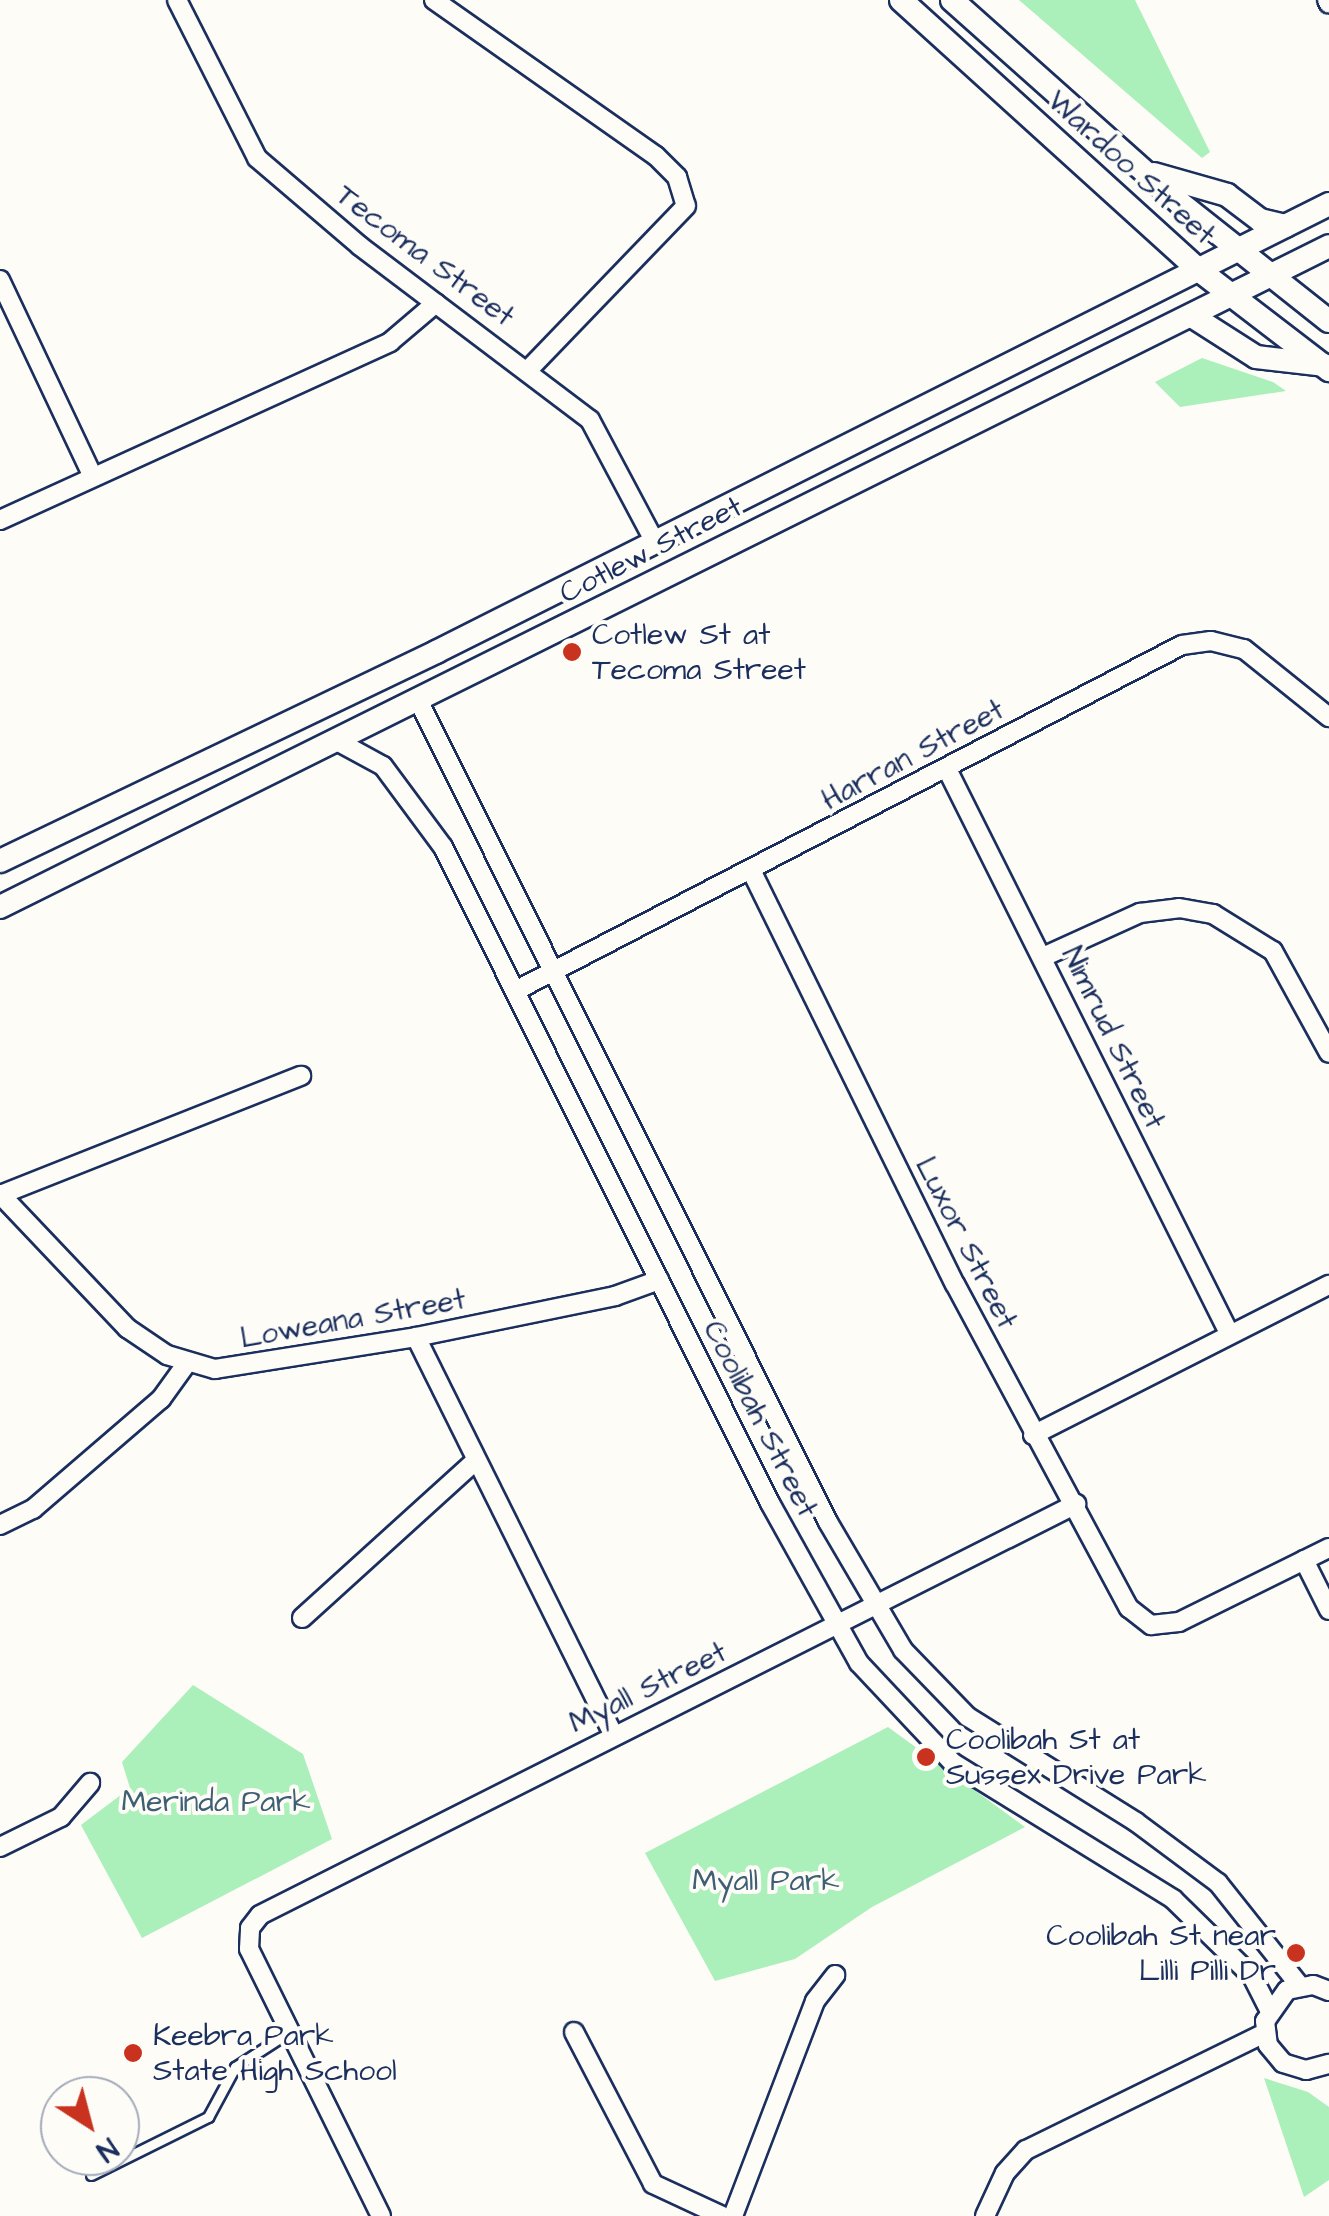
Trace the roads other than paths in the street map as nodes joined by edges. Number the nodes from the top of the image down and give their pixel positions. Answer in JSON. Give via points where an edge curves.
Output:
{"nodes":[{"id":1,"x":176,"y":0,"type":"edge"},
{"id":2,"x":434,"y":0,"type":"edge"},
{"id":3,"x":901,"y":0,"type":"edge"},
{"id":4,"x":952,"y":0,"type":"edge"},
{"id":5,"x":1146,"y":172,"type":"junction"},
{"id":6,"x":1329,"y":204,"type":"edge"},
{"id":7,"x":1284,"y":226,"type":"junction"},
{"id":8,"x":1329,"y":246,"type":"edge"},
{"id":9,"x":1240,"y":250,"type":"junction"},
{"id":10,"x":1200,"y":270,"type":"junction"},
{"id":11,"x":1272,"y":276,"type":"junction"},
{"id":12,"x":0,"y":280,"type":"edge"},
{"id":13,"x":1234,"y":297,"type":"junction"},
{"id":14,"x":436,"y":303,"type":"junction"},
{"id":15,"x":1195,"y":318,"type":"junction"},
{"id":16,"x":1329,"y":320,"type":"edge"},
{"id":17,"x":1326,"y":368,"type":"edge"},
{"id":18,"x":528,"y":369,"type":"junction"},
{"id":19,"x":92,"y":475,"type":"junction"},
{"id":20,"x":0,"y":520,"type":"edge"},
{"id":21,"x":655,"y":542,"type":"junction"},
{"id":22,"x":332,"y":698,"type":"junction"},
{"id":23,"x":419,"y":702,"type":"junction"},
{"id":24,"x":1329,"y":717,"type":"edge"},
{"id":25,"x":337,"y":741,"type":"junction"},
{"id":26,"x":947,"y":768,"type":"junction"},
{"id":27,"x":0,"y":861,"type":"edge"},
{"id":28,"x":752,"y":872,"type":"junction"},
{"id":29,"x":0,"y":907,"type":"edge"},
{"id":30,"x":1042,"y":957,"type":"junction"},
{"id":31,"x":556,"y":972,"type":"junction"},
{"id":32,"x":515,"y":991,"type":"junction"},
{"id":33,"x":1329,"y":1054,"type":"edge"},
{"id":34,"x":301,"y":1076,"type":"dead end"},
{"id":35,"x":0,"y":1195,"type":"edge"},
{"id":36,"x":660,"y":1280,"type":"junction"},
{"id":37,"x":1329,"y":1284,"type":"edge"},
{"id":38,"x":1229,"y":1333,"type":"junction"},
{"id":39,"x":416,"y":1337,"type":"junction"},
{"id":40,"x":187,"y":1363,"type":"junction"},
{"id":41,"x":1033,"y":1435,"type":"junction"},
{"id":42,"x":475,"y":1460,"type":"junction"},
{"id":43,"x":1076,"y":1504,"type":"junction"},
{"id":44,"x":0,"y":1525,"type":"edge"},
{"id":45,"x":1329,"y":1548,"type":"edge"},
{"id":46,"x":1304,"y":1560,"type":"junction"},
{"id":47,"x":874,"y":1606,"type":"junction"},
{"id":48,"x":1329,"y":1610,"type":"edge"},
{"id":49,"x":302,"y":1618,"type":"dead end"},
{"id":50,"x":834,"y":1626,"type":"junction"},
{"id":51,"x":614,"y":1736,"type":"junction"},
{"id":52,"x":90,"y":1783,"type":"dead end"},
{"id":53,"x":0,"y":1847,"type":"edge"},
{"id":54,"x":835,"y":1974,"type":"dead end"},
{"id":55,"x":1300,"y":1986,"type":"junction"},
{"id":56,"x":1329,"y":1991,"type":"edge"},
{"id":57,"x":1269,"y":2010,"type":"junction"},
{"id":58,"x":289,"y":2032,"type":"junction"},
{"id":59,"x":574,"y":2032,"type":"dead end"},
{"id":60,"x":1265,"y":2034,"type":"junction"},
{"id":61,"x":1325,"y":2070,"type":"edge"},
{"id":62,"x":140,"y":2151,"type":"edge"},
{"id":63,"x":381,"y":2216,"type":"edge"},
{"id":64,"x":722,"y":2216,"type":"edge"},
{"id":65,"x":733,"y":2216,"type":"edge"},
{"id":66,"x":985,"y":2216,"type":"edge"}],
"edges":[{"from":1,"to":14,"type":"street","name":"Tecoma Street","via":[[257,158]]},
{"from":2,"to":18,"type":"street","via":[[656,156],[677,177],[686,206]]},
{"from":3,"to":10,"type":"main road","name":"Wardoo Street"},
{"from":4,"to":5,"type":"main road","name":"Wardoo Street"},
{"from":5,"to":7,"type":"main road","via":[[1227,195],[1260,220]]},
{"from":5,"to":9,"type":"main road","name":"Wardoo Street"},
{"from":6,"to":7,"type":"main road","name":"Cotlew Street"},
{"from":7,"to":9,"type":"main road","name":"Cotlew Street"},
{"from":8,"to":11,"type":"main road","name":"Cotlew Street"},
{"from":9,"to":10,"type":"main road","name":"Cotlew Street"},
{"from":9,"to":11,"type":"main road","name":"Wardoo Street"},
{"from":10,"to":13,"type":"main road","name":"Wardoo Street"},
{"from":10,"to":21,"type":"main road","name":"Cotlew Street"},
{"from":11,"to":13,"type":"main road","name":"Cotlew Street"},
{"from":11,"to":16,"type":"main road","name":"Wardoo Street"},
{"from":12,"to":19,"type":"street"},
{"from":13,"to":15,"type":"main road","name":"Cotlew Street"},
{"from":13,"to":17,"type":"main road","name":"Wardoo Street"},
{"from":14,"to":18,"type":"street","name":"Tecoma Street"},
{"from":14,"to":19,"type":"street","via":[[390,342]]},
{"from":15,"to":17,"type":"main road","via":[[1256,357]]},
{"from":15,"to":23,"type":"main road","name":"Cotlew Street","via":[[670,572]]},
{"from":18,"to":21,"type":"street","name":"Tecoma Street","via":[[590,420]]},
{"from":19,"to":20,"type":"street"},
{"from":21,"to":22,"type":"main road","name":"Cotlew Street"},
{"from":22,"to":23,"type":"main road","via":[[359,697],[392,682]]},
{"from":22,"to":27,"type":"main road","name":"Cotlew Street"},
{"from":23,"to":25,"type":"main road","name":"Cotlew Street"},
{"from":23,"to":31,"type":"street","name":"Coolibah Street"},
{"from":24,"to":26,"type":"street","name":"Harran Street","via":[[1262,658],[1229,644],[1198,641],[1164,652]]},
{"from":25,"to":29,"type":"main road","name":"Cotlew Street"},
{"from":25,"to":32,"type":"street","name":"Coolibah Street","via":[[368,753],[412,803],[443,847]]},
{"from":26,"to":28,"type":"street","name":"Harran Street"},
{"from":26,"to":30,"type":"street","name":"Nimrud Street"},
{"from":28,"to":31,"type":"street","name":"Harran Street"},
{"from":28,"to":41,"type":"street","name":"Luxor Street"},
{"from":30,"to":33,"type":"street","via":[[1140,913],[1180,908],[1213,914],[1274,950]]},
{"from":30,"to":38,"type":"street","name":"Nimrud Street"},
{"from":31,"to":32,"type":"street","name":"Harran Street"},
{"from":31,"to":47,"type":"street","name":"Coolibah Street"},
{"from":32,"to":36,"type":"street","name":"Coolibah Street"},
{"from":34,"to":35,"type":"street"},
{"from":35,"to":40,"type":"street","name":"Loweana Street","via":[[127,1328]]},
{"from":36,"to":39,"type":"street","name":"Loweana Street","via":[[615,1296]]},
{"from":36,"to":50,"type":"street","name":"Coolibah Street"},
{"from":37,"to":38,"type":"street"},
{"from":38,"to":41,"type":"street"},
{"from":39,"to":40,"type":"street","name":"Loweana Street","via":[[229,1370]]},
{"from":39,"to":42,"type":"street"},
{"from":40,"to":44,"type":"street","via":[[160,1399],[33,1509]]},
{"from":41,"to":43,"type":"street","name":"Luxor Street"},
{"from":42,"to":49,"type":"street"},
{"from":42,"to":51,"type":"street"},
{"from":43,"to":46,"type":"street","name":"Luxor Street","via":[[1129,1608],[1151,1624],[1179,1622]]},
{"from":43,"to":47,"type":"street","name":"Myall Street"},
{"from":45,"to":46,"type":"street"},
{"from":46,"to":48,"type":"street"},
{"from":47,"to":50,"type":"street","name":"Myall Street"},
{"from":47,"to":55,"type":"street","name":"Coolibah Street","via":[[918,1668],[968,1716],[1136,1822],[1218,1883]]},
{"from":50,"to":51,"type":"street","name":"Myall Street"},
{"from":50,"to":57,"type":"street","name":"Coolibah Street","via":[[878,1690],[952,1763],[1173,1899],[1252,1976]]},
{"from":51,"to":58,"type":"street","name":"Myall Street","via":[[267,1909],[250,1928],[249,1949]]},
{"from":52,"to":53,"type":"street","via":[[61,1817]]},
{"from":54,"to":65,"type":"street","via":[[815,2002]]},
{"from":55,"to":56,"type":"street"},
{"from":55,"to":57,"type":"street"},
{"from":57,"to":60,"type":"street"},
{"from":58,"to":62,"type":"lane","via":[[235,2068],[208,2118]]},
{"from":58,"to":63,"type":"street"},
{"from":59,"to":64,"type":"street","via":[[652,2184]]},
{"from":60,"to":61,"type":"street","via":[[1283,2063]]},
{"from":60,"to":66,"type":"street","via":[[1026,2150],[1005,2173]]}]}
